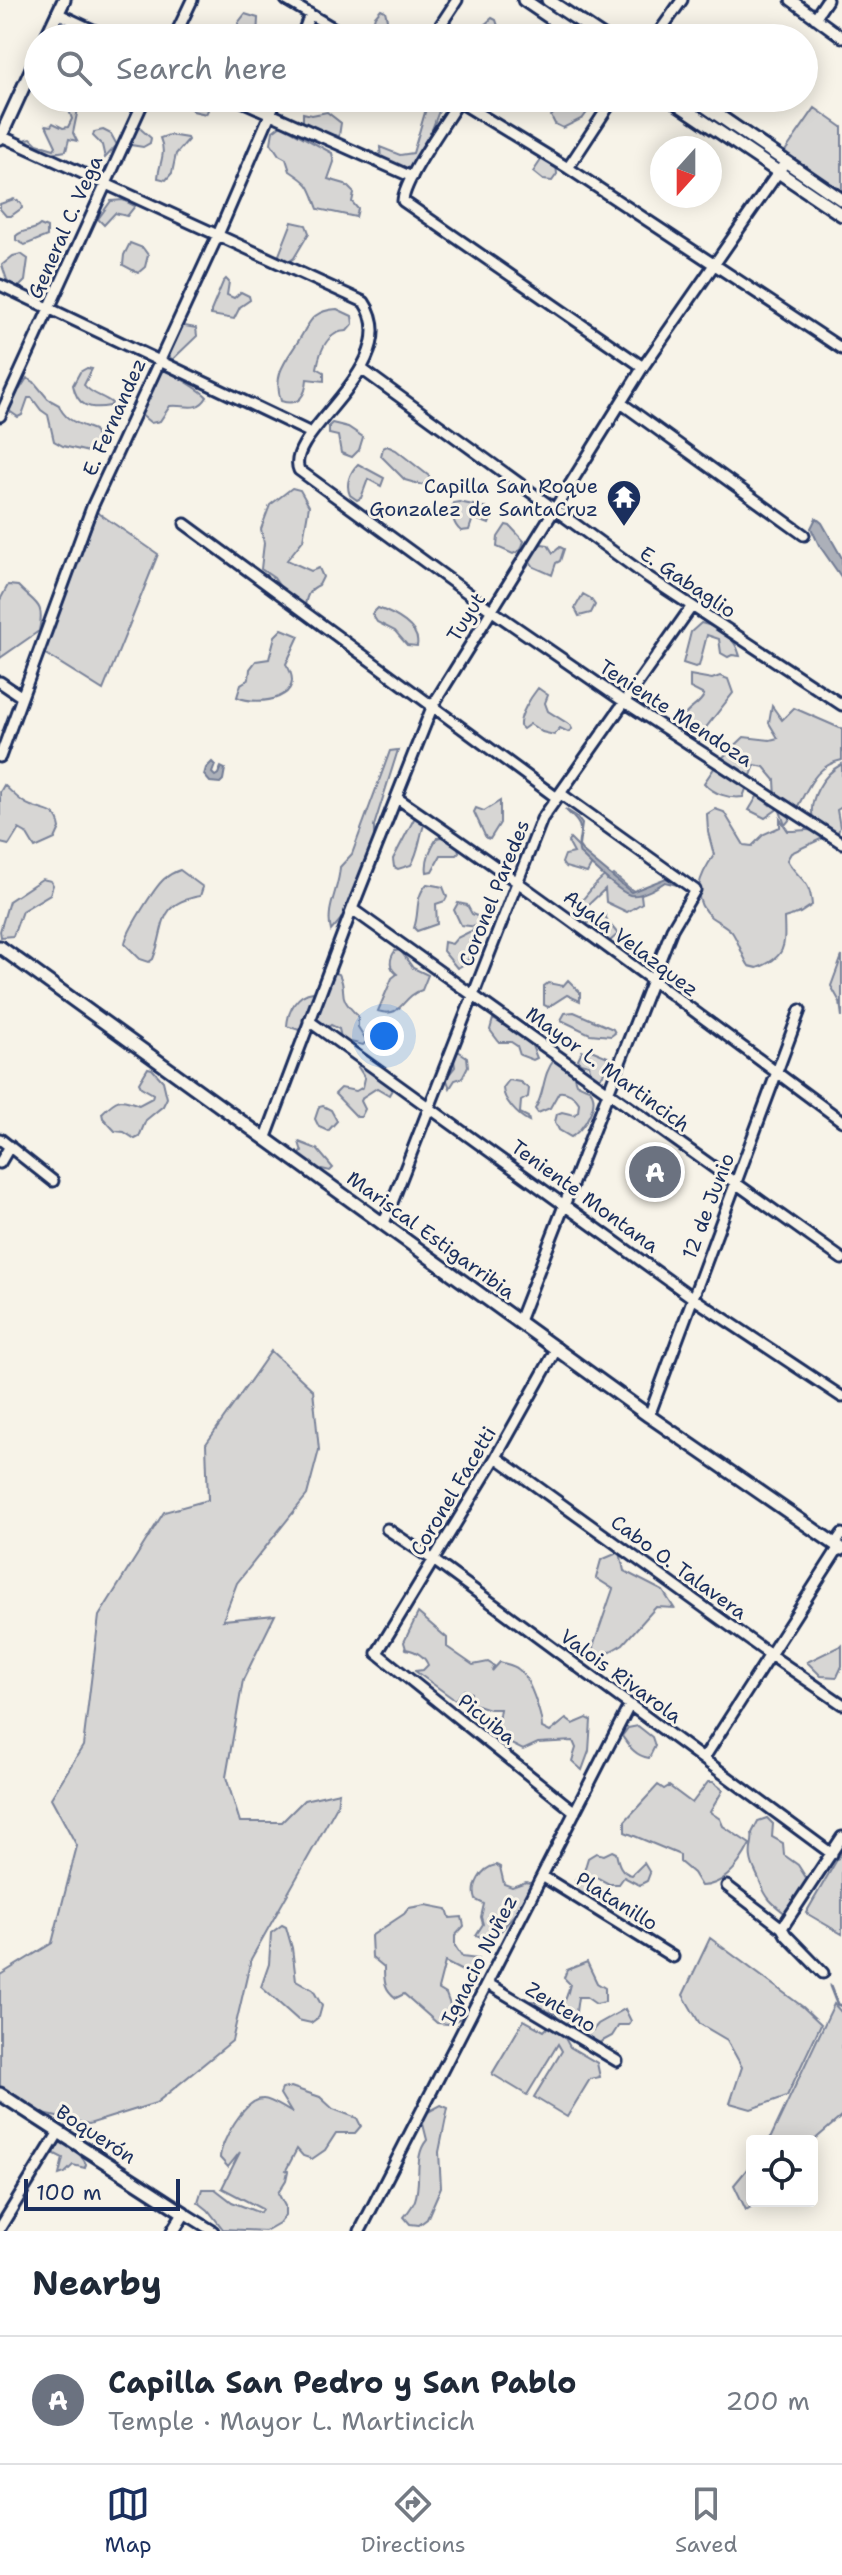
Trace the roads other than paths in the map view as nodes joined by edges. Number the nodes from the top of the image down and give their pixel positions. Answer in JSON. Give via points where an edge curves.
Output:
{"nodes":[{"id":1,"x":64,"y":0,"type":"edge"},
{"id":2,"x":192,"y":0,"type":"edge"},
{"id":3,"x":286,"y":0,"type":"edge"},
{"id":4,"x":457,"y":0,"type":"edge"},
{"id":5,"x":524,"y":0,"type":"edge"},
{"id":6,"x":548,"y":0,"type":"edge"},
{"id":7,"x":682,"y":0,"type":"edge"},
{"id":8,"x":791,"y":0,"type":"edge"},
{"id":9,"x":827,"y":0,"type":"edge"},
{"id":10,"x":57,"y":13,"type":"junction"},
{"id":11,"x":310,"y":14,"type":"junction"},
{"id":12,"x":815,"y":18,"type":"junction"},
{"id":13,"x":52,"y":24,"type":"edge"},
{"id":14,"x":80,"y":24,"type":"edge"},
{"id":15,"x":181,"y":24,"type":"edge"},
{"id":16,"x":306,"y":24,"type":"edge"},
{"id":17,"x":327,"y":24,"type":"edge"},
{"id":18,"x":441,"y":24,"type":"edge"},
{"id":19,"x":559,"y":24,"type":"edge"},
{"id":20,"x":584,"y":24,"type":"edge"},
{"id":21,"x":665,"y":24,"type":"edge"},
{"id":22,"x":842,"y":37,"type":"edge"},
{"id":23,"x":24,"y":85,"type":"edge"},
{"id":24,"x":138,"y":112,"type":"edge"},
{"id":25,"x":265,"y":112,"type":"edge"},
{"id":26,"x":272,"y":112,"type":"edge"},
{"id":27,"x":449,"y":112,"type":"edge"},
{"id":28,"x":476,"y":112,"type":"edge"},
{"id":29,"x":605,"y":112,"type":"edge"},
{"id":30,"x":692,"y":112,"type":"edge"},
{"id":31,"x":711,"y":112,"type":"edge"},
{"id":32,"x":271,"y":115,"type":"junction"},
{"id":33,"x":0,"y":137,"type":"edge"},
{"id":34,"x":782,"y":167,"type":"junction"},
{"id":35,"x":568,"y":168,"type":"junction"},
{"id":36,"x":412,"y":177,"type":"junction"},
{"id":37,"x":104,"y":184,"type":"junction"},
{"id":38,"x":842,"y":200,"type":"edge"},
{"id":39,"x":842,"y":215,"type":"edge"},
{"id":40,"x":217,"y":237,"type":"junction"},
{"id":41,"x":714,"y":263,"type":"junction"},
{"id":42,"x":0,"y":285,"type":"edge"},
{"id":43,"x":49,"y":307,"type":"junction"},
{"id":44,"x":842,"y":349,"type":"edge"},
{"id":45,"x":159,"y":360,"type":"junction"},
{"id":46,"x":643,"y":367,"type":"junction"},
{"id":47,"x":363,"y":370,"type":"junction"},
{"id":48,"x":621,"y":403,"type":"junction"},
{"id":49,"x":0,"y":416,"type":"edge"},
{"id":50,"x":311,"y":433,"type":"junction"},
{"id":51,"x":554,"y":511,"type":"junction"},
{"id":52,"x":185,"y":524,"type":"dead end"},
{"id":53,"x":804,"y":535,"type":"dead end"},
{"id":54,"x":692,"y":606,"type":"junction"},
{"id":55,"x":491,"y":610,"type":"junction"},
{"id":56,"x":0,"y":682,"type":"edge"},
{"id":57,"x":22,"y":697,"type":"junction"},
{"id":58,"x":626,"y":703,"type":"junction"},
{"id":59,"x":433,"y":705,"type":"junction"},
{"id":60,"x":842,"y":705,"type":"edge"},
{"id":61,"x":0,"y":757,"type":"edge"},
{"id":62,"x":559,"y":796,"type":"junction"},
{"id":63,"x":397,"y":798,"type":"junction"},
{"id":64,"x":842,"y":843,"type":"edge"},
{"id":65,"x":518,"y":880,"type":"junction"},
{"id":66,"x":352,"y":909,"type":"junction"},
{"id":67,"x":2,"y":952,"type":"edge"},
{"id":68,"x":651,"y":982,"type":"junction"},
{"id":69,"x":473,"y":993,"type":"junction"},
{"id":70,"x":800,"y":1010,"type":"dead end"},
{"id":71,"x":309,"y":1021,"type":"junction"},
{"id":72,"x":777,"y":1073,"type":"junction"},
{"id":73,"x":607,"y":1091,"type":"junction"},
{"id":74,"x":429,"y":1106,"type":"junction"},
{"id":75,"x":842,"y":1121,"type":"edge"},
{"id":76,"x":266,"y":1137,"type":"junction"},
{"id":77,"x":0,"y":1139,"type":"edge"},
{"id":78,"x":10,"y":1146,"type":"junction"},
{"id":79,"x":0,"y":1163,"type":"edge"},
{"id":80,"x":53,"y":1181,"type":"dead end"},
{"id":81,"x":736,"y":1184,"type":"junction"},
{"id":82,"x":564,"y":1203,"type":"junction"},
{"id":83,"x":384,"y":1223,"type":"junction"},
{"id":84,"x":842,"y":1259,"type":"edge"},
{"id":85,"x":693,"y":1298,"type":"junction"},
{"id":86,"x":519,"y":1321,"type":"junction"},
{"id":87,"x":557,"y":1348,"type":"junction"},
{"id":88,"x":842,"y":1397,"type":"edge"},
{"id":89,"x":649,"y":1416,"type":"junction"},
{"id":90,"x":496,"y":1457,"type":"junction"},
{"id":91,"x":387,"y":1529,"type":"dead end"},
{"id":92,"x":839,"y":1544,"type":"edge"},
{"id":93,"x":432,"y":1559,"type":"junction"},
{"id":94,"x":377,"y":1653,"type":"joint"},
{"id":95,"x":769,"y":1654,"type":"junction"},
{"id":96,"x":842,"y":1704,"type":"edge"},
{"id":97,"x":629,"y":1706,"type":"junction"},
{"id":98,"x":704,"y":1758,"type":"junction"},
{"id":99,"x":575,"y":1812,"type":"junction"},
{"id":100,"x":842,"y":1837,"type":"edge"},
{"id":101,"x":832,"y":1854,"type":"junction"},
{"id":102,"x":542,"y":1876,"type":"junction"},
{"id":103,"x":727,"y":1886,"type":"dead end"},
{"id":104,"x":782,"y":1928,"type":"junction"},
{"id":105,"x":673,"y":1957,"type":"dead end"},
{"id":106,"x":823,"y":1973,"type":"dead end"},
{"id":107,"x":487,"y":1983,"type":"junction"},
{"id":108,"x":617,"y":2061,"type":"dead end"},
{"id":109,"x":0,"y":2094,"type":"edge"},
{"id":110,"x":59,"y":2132,"type":"junction"},
{"id":111,"x":184,"y":2213,"type":"junction"},
{"id":112,"x":0,"y":2228,"type":"edge"},
{"id":113,"x":173,"y":2231,"type":"edge"},
{"id":114,"x":213,"y":2231,"type":"edge"},
{"id":115,"x":360,"y":2231,"type":"edge"}],
"edges":[{"from":1,"to":10,"type":"street"},
{"from":2,"to":15,"type":"street"},
{"from":3,"to":11,"type":"street"},
{"from":4,"to":18,"type":"street"},
{"from":5,"to":19,"type":"street"},
{"from":6,"to":20,"type":"street"},
{"from":7,"to":21,"type":"street"},
{"from":8,"to":12,"type":"street"},
{"from":9,"to":12,"type":"street"},
{"from":10,"to":13,"type":"street"},
{"from":10,"to":14,"type":"street"},
{"from":11,"to":16,"type":"street"},
{"from":11,"to":17,"type":"street"},
{"from":12,"to":22,"type":"street"},
{"from":23,"to":33,"type":"street"},
{"from":24,"to":37,"type":"street","name":"General C. Vega"},
{"from":25,"to":32,"type":"street"},
{"from":26,"to":32,"type":"street","name":"E. Fernandez"},
{"from":27,"to":36,"type":"street"},
{"from":28,"to":35,"type":"street"},
{"from":29,"to":35,"type":"street"},
{"from":30,"to":34,"type":"street"},
{"from":31,"to":34,"type":"street"},
{"from":32,"to":36,"type":"street"},
{"from":32,"to":40,"type":"street","name":"E. Fernandez"},
{"from":33,"to":37,"type":"street"},
{"from":34,"to":38,"type":"street"},
{"from":34,"to":39,"type":"street"},
{"from":34,"to":41,"type":"street","name":"Tuyut"},
{"from":35,"to":41,"type":"street"},
{"from":36,"to":46,"type":"street","via":[[403,196],[407,205]]},
{"from":37,"to":40,"type":"street"},
{"from":37,"to":43,"type":"street","name":"General C. Vega"},
{"from":40,"to":45,"type":"street","name":"E. Fernandez"},
{"from":40,"to":47,"type":"street","via":[[364,302],[375,327]]},
{"from":41,"to":44,"type":"street"},
{"from":41,"to":46,"type":"street","name":"Tuyut"},
{"from":42,"to":43,"type":"street"},
{"from":43,"to":45,"type":"street"},
{"from":43,"to":49,"type":"street","name":"General C. Vega"},
{"from":45,"to":50,"type":"street"},
{"from":45,"to":57,"type":"street","name":"E. Fernandez","via":[[92,507]]},
{"from":46,"to":48,"type":"street","name":"Tuyut"},
{"from":47,"to":50,"type":"street"},
{"from":47,"to":51,"type":"street","name":"E. Gabaglio"},
{"from":48,"to":51,"type":"street","name":"Tuyut"},
{"from":48,"to":53,"type":"street"},
{"from":50,"to":55,"type":"street","name":"Teniente Mendoza","via":[[296,465],[299,470]]},
{"from":51,"to":54,"type":"street","name":"E. Gabaglio"},
{"from":51,"to":55,"type":"street","name":"Tuyut"},
{"from":52,"to":59,"type":"street"},
{"from":54,"to":58,"type":"street","name":"Coronel Paredes"},
{"from":54,"to":60,"type":"street","name":"E. Gabaglio"},
{"from":55,"to":58,"type":"street","name":"Teniente Mendoza"},
{"from":55,"to":59,"type":"street","name":"Tuyut"},
{"from":56,"to":57,"type":"street"},
{"from":57,"to":61,"type":"street","name":"E. Fernandez"},
{"from":58,"to":62,"type":"street","name":"Coronel Paredes"},
{"from":58,"to":64,"type":"street","name":"Teniente Mendoza"},
{"from":59,"to":62,"type":"street"},
{"from":59,"to":63,"type":"street","name":"Tuyut"},
{"from":62,"to":65,"type":"street","name":"Coronel Paredes","via":[[542,819]]},
{"from":62,"to":68,"type":"street","via":[[695,890]]},
{"from":63,"to":65,"type":"street","name":"Ayala Velazquez"},
{"from":63,"to":66,"type":"street","name":"Tuyut"},
{"from":65,"to":68,"type":"street","name":"Ayala Velazquez"},
{"from":65,"to":69,"type":"street","name":"Coronel Paredes"},
{"from":66,"to":69,"type":"street","name":"Mayor L. Martincich"},
{"from":66,"to":71,"type":"street","name":"Tuyut"},
{"from":67,"to":76,"type":"street","name":"Mariscal Estigarribia"},
{"from":68,"to":72,"type":"street","name":"Ayala Velazquez"},
{"from":68,"to":73,"type":"street"},
{"from":69,"to":73,"type":"street","name":"Mayor L. Martincich"},
{"from":69,"to":74,"type":"street","name":"Coronel Paredes"},
{"from":70,"to":72,"type":"street","name":"12 de Junio"},
{"from":71,"to":74,"type":"street","name":"Teniente Montana"},
{"from":71,"to":76,"type":"street","name":"Tuyut"},
{"from":72,"to":75,"type":"street","name":"Ayala Velazquez"},
{"from":72,"to":81,"type":"street","name":"12 de Junio"},
{"from":73,"to":81,"type":"street","name":"Mayor L. Martincich"},
{"from":73,"to":82,"type":"street"},
{"from":74,"to":82,"type":"street","name":"Teniente Montana"},
{"from":74,"to":83,"type":"street","name":"Coronel Paredes"},
{"from":76,"to":83,"type":"street","name":"Mariscal Estigarribia"},
{"from":77,"to":78,"type":"street"},
{"from":78,"to":79,"type":"street"},
{"from":78,"to":80,"type":"street"},
{"from":81,"to":84,"type":"street","name":"Mayor L. Martincich"},
{"from":81,"to":85,"type":"street","name":"12 de Junio"},
{"from":82,"to":85,"type":"street","name":"Teniente Montana"},
{"from":82,"to":86,"type":"street"},
{"from":83,"to":86,"type":"street","name":"Mariscal Estigarribia"},
{"from":85,"to":88,"type":"street","name":"Teniente Montana"},
{"from":85,"to":89,"type":"street","name":"12 de Junio"},
{"from":86,"to":87,"type":"street","name":"Mariscal Estigarribia"},
{"from":87,"to":89,"type":"street","name":"Mariscal Estigarribia"},
{"from":87,"to":90,"type":"street","name":"Coronel Facetti"},
{"from":89,"to":92,"type":"street","name":"Mariscal Estigarribia"},
{"from":90,"to":93,"type":"street","name":"Coronel Facetti"},
{"from":90,"to":95,"type":"street","name":"Cabo O. Talavera"},
{"from":91,"to":93,"type":"street","name":"Valois Rivarola"},
{"from":92,"to":95,"type":"street"},
{"from":93,"to":94,"type":"street","name":"Coronel Facetti"},
{"from":93,"to":97,"type":"street","name":"Valois Rivarola"},
{"from":94,"to":99,"type":"street","name":"Picuiba"},
{"from":95,"to":96,"type":"street","name":"Cabo O. Talavera"},
{"from":95,"to":98,"type":"street"},
{"from":97,"to":98,"type":"street","name":"Valois Rivarola"},
{"from":97,"to":99,"type":"street","name":"Ignacio Nuñez"},
{"from":98,"to":101,"type":"street","name":"Valois Rivarola"},
{"from":99,"to":102,"type":"street","name":"Ignacio Nuñez"},
{"from":100,"to":101,"type":"street"},
{"from":101,"to":104,"type":"street"},
{"from":102,"to":105,"type":"street","name":"Platanillo"},
{"from":102,"to":107,"type":"street","name":"Ignacio Nuñez"},
{"from":103,"to":104,"type":"street"},
{"from":104,"to":106,"type":"street"},
{"from":107,"to":108,"type":"street","name":"Zenteno"},
{"from":107,"to":115,"type":"street","name":"Ignacio Nuñez"},
{"from":109,"to":110,"type":"street","name":"Boquerón"},
{"from":110,"to":111,"type":"street","name":"Boquerón"},
{"from":110,"to":112,"type":"street"},
{"from":111,"to":113,"type":"street"},
{"from":111,"to":114,"type":"street","name":"Boquerón"}]}
